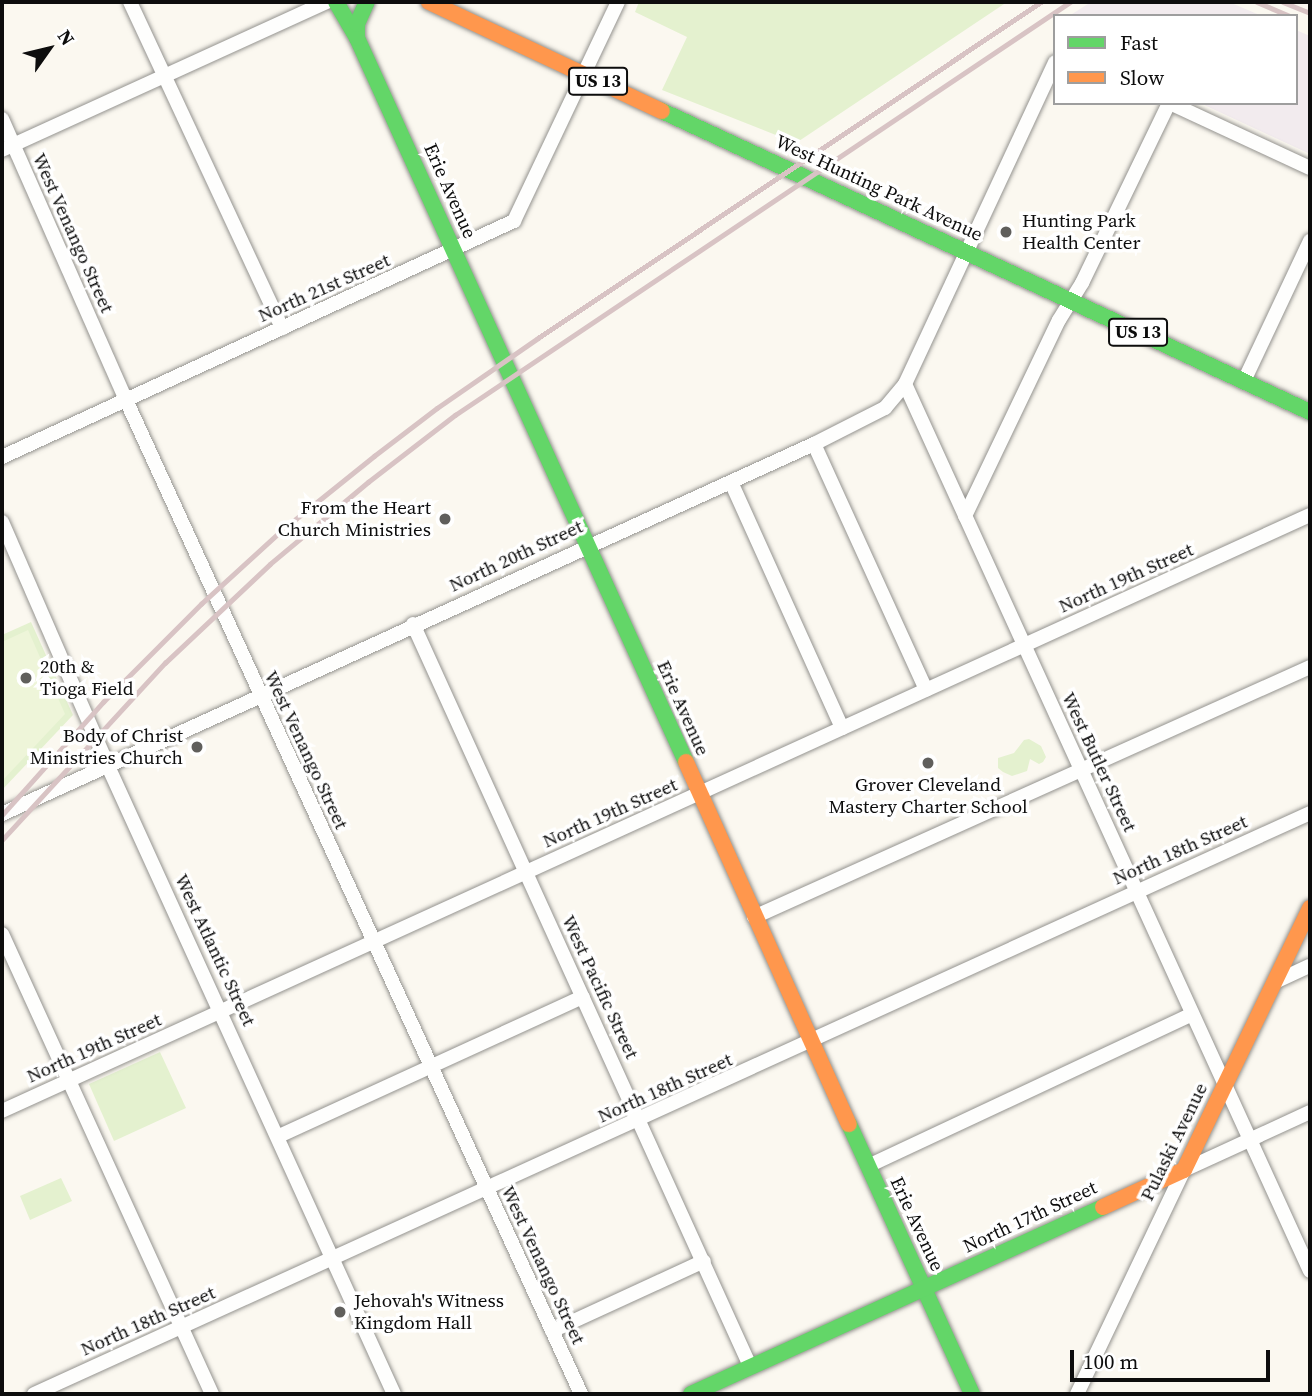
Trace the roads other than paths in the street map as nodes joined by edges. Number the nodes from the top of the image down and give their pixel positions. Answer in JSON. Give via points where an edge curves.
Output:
{"nodes":[{"id":1,"x":130,"y":2,"type":"edge"},
{"id":2,"x":327,"y":2,"type":"edge"},
{"id":3,"x":336,"y":2,"type":"edge"},
{"id":4,"x":367,"y":2,"type":"edge"},
{"id":5,"x":429,"y":2,"type":"edge"},
{"id":6,"x":618,"y":2,"type":"edge"},
{"id":7,"x":357,"y":38,"type":"junction"},
{"id":8,"x":1053,"y":66,"type":"edge"},
{"id":9,"x":584,"y":74,"type":"junction"},
{"id":10,"x":166,"y":75,"type":"junction"},
{"id":11,"x":1169,"y":105,"type":"edge"},
{"id":12,"x":1174,"y":105,"type":"edge"},
{"id":13,"x":2,"y":119,"type":"edge"},
{"id":14,"x":8,"y":147,"type":"edge"},
{"id":15,"x":1310,"y":168,"type":"edge"},
{"id":16,"x":1310,"y":241,"type":"edge"},
{"id":17,"x":454,"y":251,"type":"junction"},
{"id":18,"x":966,"y":252,"type":"junction"},
{"id":19,"x":1071,"y":301,"type":"junction"},
{"id":20,"x":282,"y":328,"type":"junction"},
{"id":21,"x":1244,"y":381,"type":"junction"},
{"id":22,"x":905,"y":384,"type":"junction"},
{"id":23,"x":126,"y":400,"type":"junction"},
{"id":24,"x":1310,"y":412,"type":"edge"},
{"id":25,"x":814,"y":444,"type":"junction"},
{"id":26,"x":2,"y":457,"type":"edge"},
{"id":27,"x":731,"y":482,"type":"junction"},
{"id":28,"x":1310,"y":515,"type":"edge"},
{"id":29,"x":965,"y":516,"type":"junction"},
{"id":30,"x":2,"y":522,"type":"edge"},
{"id":31,"x":588,"y":544,"type":"junction"},
{"id":32,"x":413,"y":624,"type":"junction"},
{"id":33,"x":1024,"y":645,"type":"junction"},
{"id":34,"x":1310,"y":667,"type":"edge"},
{"id":35,"x":926,"y":690,"type":"junction"},
{"id":36,"x":260,"y":695,"type":"junction"},
{"id":37,"x":842,"y":728,"type":"junction"},
{"id":38,"x":107,"y":764,"type":"junction"},
{"id":39,"x":1081,"y":771,"type":"junction"},
{"id":40,"x":698,"y":793,"type":"junction"},
{"id":41,"x":1310,"y":813,"type":"edge"},
{"id":42,"x":2,"y":814,"type":"edge"},
{"id":43,"x":526,"y":872,"type":"junction"},
{"id":44,"x":1137,"y":891,"type":"junction"},
{"id":45,"x":1310,"y":908,"type":"edge"},
{"id":46,"x":754,"y":917,"type":"junction"},
{"id":47,"x":2,"y":934,"type":"edge"},
{"id":48,"x":373,"y":941,"type":"junction"},
{"id":49,"x":1310,"y":966,"type":"edge"},
{"id":50,"x":1275,"y":982,"type":"junction"},
{"id":51,"x":583,"y":997,"type":"junction"},
{"id":52,"x":222,"y":1011,"type":"junction"},
{"id":53,"x":1192,"y":1014,"type":"junction"},
{"id":54,"x":812,"y":1042,"type":"junction"},
{"id":55,"x":432,"y":1066,"type":"junction"},
{"id":56,"x":68,"y":1081,"type":"junction"},
{"id":57,"x":1225,"y":1085,"type":"junction"},
{"id":58,"x":2,"y":1111,"type":"edge"},
{"id":59,"x":1310,"y":1112,"type":"edge"},
{"id":60,"x":640,"y":1121,"type":"junction"},
{"id":61,"x":279,"y":1136,"type":"junction"},
{"id":62,"x":1250,"y":1139,"type":"junction"},
{"id":63,"x":868,"y":1166,"type":"junction"},
{"id":64,"x":1184,"y":1170,"type":"junction"},
{"id":65,"x":487,"y":1189,"type":"junction"},
{"id":66,"x":334,"y":1259,"type":"junction"},
{"id":67,"x":704,"y":1261,"type":"junction"},
{"id":68,"x":1309,"y":1265,"type":"edge"},
{"id":69,"x":924,"y":1289,"type":"junction"},
{"id":70,"x":181,"y":1327,"type":"junction"},
{"id":71,"x":552,"y":1331,"type":"junction"},
{"id":72,"x":750,"y":1366,"type":"junction"},
{"id":73,"x":34,"y":1394,"type":"edge"},
{"id":74,"x":212,"y":1394,"type":"edge"},
{"id":75,"x":394,"y":1394,"type":"edge"},
{"id":76,"x":581,"y":1394,"type":"edge"},
{"id":77,"x":691,"y":1394,"type":"edge"},
{"id":78,"x":972,"y":1394,"type":"edge"},
{"id":79,"x":1077,"y":1394,"type":"edge"}],
"edges":[{"from":1,"to":10,"type":"street"},
{"from":2,"to":10,"type":"street"},
{"from":3,"to":7,"type":"main road","name":"Erie Avenue"},
{"from":4,"to":7,"type":"main road","via":[[357,24]]},
{"from":5,"to":9,"type":"main road","name":"West Hunting Park Avenue","number":"US 13"},
{"from":6,"to":9,"type":"street","name":"North 21st Street"},
{"from":7,"to":17,"type":"main road","name":"Erie Avenue"},
{"from":8,"to":18,"type":"street","name":"North 20th Street"},
{"from":9,"to":17,"type":"street","name":"North 21st Street","via":[[514,221]]},
{"from":9,"to":18,"type":"main road","name":"West Hunting Park Avenue","number":"US 13"},
{"from":10,"to":14,"type":"street"},
{"from":10,"to":20,"type":"street"},
{"from":11,"to":19,"type":"street"},
{"from":12,"to":15,"type":"street"},
{"from":13,"to":14,"type":"street","name":"West Venango Street"},
{"from":14,"to":23,"type":"street","name":"West Venango Street"},
{"from":16,"to":21,"type":"street"},
{"from":17,"to":20,"type":"street","name":"North 21st Street"},
{"from":17,"to":31,"type":"main road","name":"Erie Avenue"},
{"from":18,"to":19,"type":"main road","name":"West Hunting Park Avenue","number":"US 13"},
{"from":18,"to":22,"type":"street","name":"North 20th Street"},
{"from":19,"to":21,"type":"main road","name":"West Hunting Park Avenue","number":"US 13"},
{"from":19,"to":29,"type":"street"},
{"from":20,"to":23,"type":"street","name":"North 21st Street"},
{"from":21,"to":24,"type":"main road","name":"West Hunting Park Avenue","number":"US 13"},
{"from":22,"to":25,"type":"street","name":"North 20th Street","via":[[885,408]]},
{"from":22,"to":29,"type":"street","name":"West Butler Street"},
{"from":23,"to":26,"type":"street","name":"North 21st Street"},
{"from":23,"to":36,"type":"street","name":"West Venango Street"},
{"from":25,"to":27,"type":"street","name":"North 20th Street"},
{"from":25,"to":35,"type":"street"},
{"from":27,"to":31,"type":"street","name":"North 20th Street"},
{"from":27,"to":37,"type":"street"},
{"from":28,"to":33,"type":"street","name":"North 19th Street"},
{"from":29,"to":33,"type":"street","name":"West Butler Street"},
{"from":30,"to":38,"type":"street","name":"West Atlantic Street"},
{"from":31,"to":32,"type":"street","name":"North 20th Street"},
{"from":31,"to":40,"type":"main road","name":"Erie Avenue"},
{"from":32,"to":36,"type":"street","name":"North 20th Street"},
{"from":32,"to":43,"type":"street","name":"West Pacific Street"},
{"from":33,"to":35,"type":"street","name":"North 19th Street"},
{"from":33,"to":39,"type":"street","name":"West Butler Street"},
{"from":34,"to":39,"type":"street"},
{"from":35,"to":37,"type":"street","name":"North 19th Street"},
{"from":36,"to":38,"type":"street","name":"North 20th Street"},
{"from":36,"to":48,"type":"street","name":"West Venango Street"},
{"from":37,"to":40,"type":"street","name":"North 19th Street"},
{"from":38,"to":42,"type":"street","name":"North 20th Street"},
{"from":38,"to":52,"type":"street","name":"West Atlantic Street"},
{"from":39,"to":44,"type":"street","name":"West Butler Street"},
{"from":39,"to":46,"type":"street"},
{"from":40,"to":43,"type":"street","name":"North 19th Street"},
{"from":40,"to":46,"type":"main road","name":"Erie Avenue"},
{"from":41,"to":44,"type":"street","name":"North 18th Street"},
{"from":43,"to":48,"type":"street","name":"North 19th Street"},
{"from":43,"to":51,"type":"street","name":"West Pacific Street"},
{"from":44,"to":53,"type":"street","name":"West Butler Street"},
{"from":44,"to":54,"type":"street","name":"North 18th Street"},
{"from":45,"to":50,"type":"main road","name":"Pulaski Avenue"},
{"from":46,"to":54,"type":"main road","name":"Erie Avenue"},
{"from":47,"to":56,"type":"street"},
{"from":48,"to":52,"type":"street","name":"North 19th Street"},
{"from":48,"to":55,"type":"street","name":"West Venango Street"},
{"from":49,"to":50,"type":"street"},
{"from":50,"to":57,"type":"main road","name":"Pulaski Avenue"},
{"from":51,"to":55,"type":"street"},
{"from":51,"to":60,"type":"street","name":"West Pacific Street"},
{"from":52,"to":56,"type":"street","name":"North 19th Street"},
{"from":52,"to":61,"type":"street","name":"West Atlantic Street"},
{"from":53,"to":57,"type":"street","name":"West Butler Street"},
{"from":53,"to":63,"type":"street"},
{"from":54,"to":60,"type":"street","name":"North 18th Street"},
{"from":54,"to":63,"type":"main road","name":"Erie Avenue"},
{"from":55,"to":61,"type":"street"},
{"from":55,"to":65,"type":"street","name":"West Venango Street"},
{"from":56,"to":58,"type":"street","name":"North 19th Street"},
{"from":56,"to":70,"type":"street"},
{"from":57,"to":62,"type":"street","name":"West Butler Street"},
{"from":57,"to":64,"type":"main road","name":"Pulaski Avenue"},
{"from":59,"to":62,"type":"street","name":"North 17th Street"},
{"from":60,"to":65,"type":"street","name":"North 18th Street"},
{"from":60,"to":67,"type":"street","name":"West Pacific Street"},
{"from":61,"to":66,"type":"street","name":"West Atlantic Street"},
{"from":62,"to":64,"type":"street","name":"North 17th Street"},
{"from":62,"to":68,"type":"street","name":"West Butler Street"},
{"from":63,"to":69,"type":"main road","name":"Erie Avenue"},
{"from":64,"to":69,"type":"main road","name":"North 17th Street"},
{"from":64,"to":79,"type":"street","name":"Pulaski Avenue"},
{"from":65,"to":66,"type":"street","name":"North 18th Street"},
{"from":65,"to":71,"type":"street","name":"West Venango Street"},
{"from":66,"to":70,"type":"street","name":"North 18th Street"},
{"from":66,"to":75,"type":"street","name":"West Atlantic Street"},
{"from":67,"to":71,"type":"street"},
{"from":67,"to":72,"type":"street","name":"West Pacific Street"},
{"from":69,"to":72,"type":"main road","name":"North 17th Street"},
{"from":69,"to":78,"type":"main road","name":"Erie Avenue"},
{"from":70,"to":73,"type":"street","name":"North 18th Street"},
{"from":70,"to":74,"type":"street"},
{"from":71,"to":76,"type":"street","name":"West Venango Street"},
{"from":72,"to":77,"type":"main road","name":"North 17th Street"}]}
